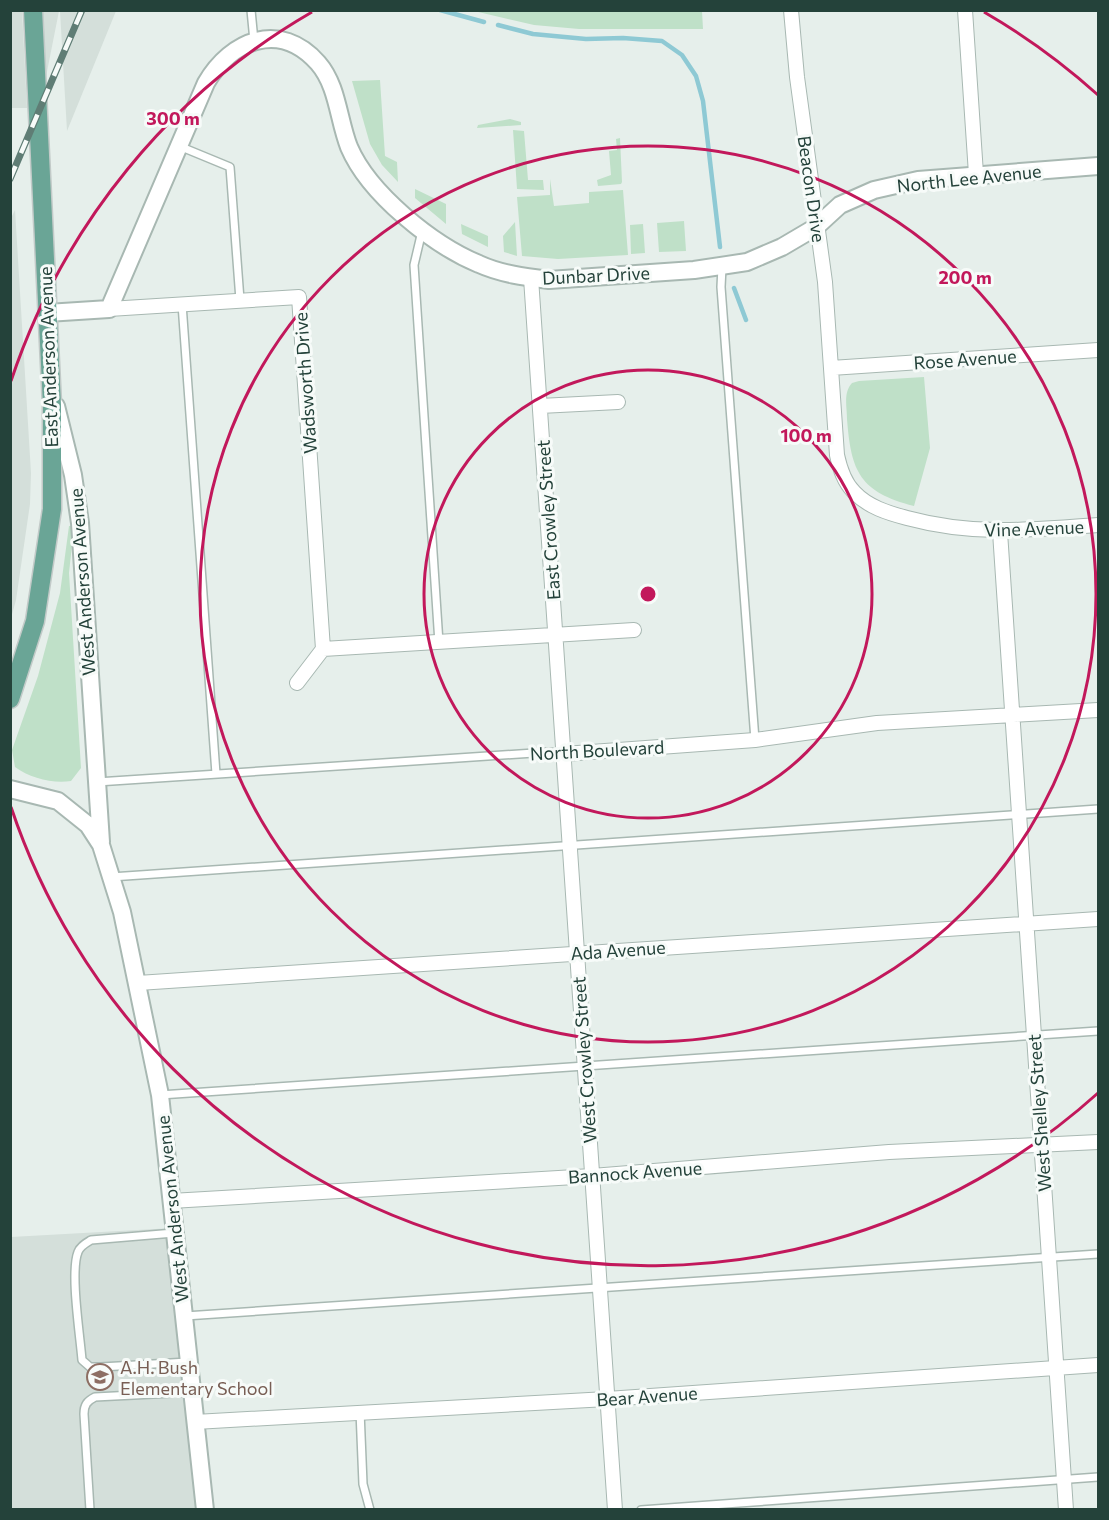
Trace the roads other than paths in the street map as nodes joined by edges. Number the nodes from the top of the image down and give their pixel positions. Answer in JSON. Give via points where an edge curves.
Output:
{"nodes":[{"id":1,"x":33,"y":10,"type":"edge"},
{"id":2,"x":251,"y":10,"type":"edge"},
{"id":3,"x":791,"y":10,"type":"edge"},
{"id":4,"x":965,"y":10,"type":"edge"},
{"id":5,"x":254,"y":41,"type":"junction"},
{"id":6,"x":179,"y":146,"type":"junction"},
{"id":7,"x":1098,"y":166,"type":"edge"},
{"id":8,"x":976,"y":174,"type":"junction"},
{"id":9,"x":816,"y":227,"type":"junction"},
{"id":10,"x":422,"y":230,"type":"junction"},
{"id":11,"x":722,"y":267,"type":"junction"},
{"id":12,"x":531,"y":278,"type":"junction"},
{"id":13,"x":240,"y":300,"type":"junction"},
{"id":14,"x":182,"y":304,"type":"junction"},
{"id":15,"x":110,"y":309,"type":"junction"},
{"id":16,"x":47,"y":313,"type":"junction"},
{"id":17,"x":1098,"y":350,"type":"edge"},
{"id":18,"x":831,"y":368,"type":"junction"},
{"id":19,"x":50,"y":385,"type":"junction"},
{"id":20,"x":618,"y":402,"type":"dead end"},
{"id":21,"x":540,"y":406,"type":"junction"},
{"id":22,"x":1098,"y":525,"type":"edge"},
{"id":23,"x":1000,"y":532,"type":"junction"},
{"id":24,"x":634,"y":630,"type":"dead end"},
{"id":25,"x":555,"y":635,"type":"junction"},
{"id":26,"x":439,"y":643,"type":"junction"},
{"id":27,"x":323,"y":650,"type":"junction"},
{"id":28,"x":297,"y":683,"type":"dead end"},
{"id":29,"x":10,"y":699,"type":"edge"},
{"id":30,"x":1098,"y":710,"type":"edge"},
{"id":31,"x":1011,"y":716,"type":"junction"},
{"id":32,"x":756,"y":741,"type":"junction"},
{"id":33,"x":564,"y":754,"type":"junction"},
{"id":34,"x":216,"y":774,"type":"junction"},
{"id":35,"x":95,"y":782,"type":"junction"},
{"id":36,"x":10,"y":789,"type":"edge"},
{"id":37,"x":1098,"y":809,"type":"edge"},
{"id":38,"x":1018,"y":814,"type":"junction"},
{"id":39,"x":101,"y":845,"type":"junction"},
{"id":40,"x":571,"y":845,"type":"junction"},
{"id":41,"x":111,"y":877,"type":"junction"},
{"id":42,"x":1098,"y":919,"type":"edge"},
{"id":43,"x":1025,"y":924,"type":"junction"},
{"id":44,"x":577,"y":952,"type":"junction"},
{"id":45,"x":138,"y":983,"type":"junction"},
{"id":46,"x":1098,"y":1031,"type":"edge"},
{"id":47,"x":1033,"y":1036,"type":"junction"},
{"id":48,"x":585,"y":1066,"type":"junction"},
{"id":49,"x":160,"y":1095,"type":"junction"},
{"id":50,"x":1098,"y":1142,"type":"edge"},
{"id":51,"x":1041,"y":1145,"type":"junction"},
{"id":52,"x":592,"y":1176,"type":"junction"},
{"id":53,"x":171,"y":1201,"type":"junction"},
{"id":54,"x":174,"y":1233,"type":"junction"},
{"id":55,"x":1098,"y":1254,"type":"edge"},
{"id":56,"x":1049,"y":1257,"type":"junction"},
{"id":57,"x":600,"y":1288,"type":"junction"},
{"id":58,"x":183,"y":1316,"type":"junction"},
{"id":59,"x":188,"y":1362,"type":"junction"},
{"id":60,"x":1098,"y":1365,"type":"edge"},
{"id":61,"x":1057,"y":1368,"type":"junction"},
{"id":62,"x":192,"y":1392,"type":"junction"},
{"id":63,"x":607,"y":1399,"type":"junction"},
{"id":64,"x":360,"y":1412,"type":"junction"},
{"id":65,"x":195,"y":1422,"type":"junction"},
{"id":66,"x":1098,"y":1477,"type":"edge"},
{"id":67,"x":1064,"y":1479,"type":"junction"},
{"id":68,"x":90,"y":1509,"type":"edge"},
{"id":69,"x":205,"y":1509,"type":"edge"},
{"id":70,"x":370,"y":1509,"type":"edge"},
{"id":71,"x":615,"y":1509,"type":"edge"},
{"id":72,"x":641,"y":1509,"type":"edge"},
{"id":73,"x":1066,"y":1509,"type":"edge"}],
"edges":[{"from":1,"to":16,"type":"main road","name":"East Anderson Avenue"},
{"from":2,"to":5,"type":"lane"},
{"from":3,"to":9,"type":"street","name":"Beacon Drive"},
{"from":4,"to":8,"type":"street"},
{"from":5,"to":6,"type":"street","via":[[225,56],[215,68]]},
{"from":5,"to":10,"type":"street","name":"Dunbar Drive","via":[[289,44],[316,62],[331,83],[344,133],[358,164],[385,197]]},
{"from":6,"to":13,"type":"lane","via":[[230,167]]},
{"from":6,"to":15,"type":"street"},
{"from":7,"to":8,"type":"street","name":"North Lee Avenue"},
{"from":8,"to":9,"type":"street","name":"North Lee Avenue","via":[[918,180],[874,190],[840,205]]},
{"from":9,"to":11,"type":"street","name":"Dunbar Drive","via":[[762,256]]},
{"from":9,"to":18,"type":"street","name":"Beacon Drive","via":[[825,282]]},
{"from":10,"to":12,"type":"street","name":"Dunbar Drive","via":[[473,262]]},
{"from":10,"to":26,"type":"lane","via":[[414,265]]},
{"from":11,"to":12,"type":"street","name":"Dunbar Drive","via":[[549,280]]},
{"from":11,"to":32,"type":"lane"},
{"from":12,"to":21,"type":"street","name":"East Crowley Street"},
{"from":13,"to":14,"type":"street","name":"Wadsworth Drive"},
{"from":13,"to":27,"type":"street","name":"Wadsworth Drive","via":[[299,297]]},
{"from":14,"to":15,"type":"street","name":"Wadsworth Drive"},
{"from":14,"to":34,"type":"lane"},
{"from":15,"to":16,"type":"street","name":"Wadsworth Drive"},
{"from":16,"to":19,"type":"main road","name":"East Anderson Avenue"},
{"from":17,"to":18,"type":"street","name":"Rose Avenue"},
{"from":18,"to":23,"type":"street","name":"Vine Avenue","via":[[837,455],[841,474],[852,491],[887,513],[931,524]]},
{"from":19,"to":29,"type":"main road","name":"East Anderson Avenue","via":[[51,519],[35,621]]},
{"from":19,"to":35,"type":"street","name":"West Anderson Avenue","via":[[73,475],[80,523]]},
{"from":20,"to":21,"type":"street"},
{"from":21,"to":25,"type":"street","name":"East Crowley Street"},
{"from":22,"to":23,"type":"street","name":"Vine Avenue"},
{"from":23,"to":31,"type":"street","name":"West Shelley Street"},
{"from":24,"to":25,"type":"street"},
{"from":25,"to":26,"type":"street"},
{"from":25,"to":33,"type":"street","name":"East Crowley Street"},
{"from":26,"to":27,"type":"street"},
{"from":27,"to":28,"type":"street"},
{"from":30,"to":31,"type":"street","name":"North Boulevard"},
{"from":31,"to":32,"type":"street","name":"North Boulevard","via":[[877,723]]},
{"from":31,"to":38,"type":"street","name":"West Shelley Street"},
{"from":32,"to":33,"type":"street","name":"North Boulevard"},
{"from":33,"to":34,"type":"lane","name":"North Boulevard","via":[[466,756]]},
{"from":33,"to":40,"type":"street","name":"West Crowley Street"},
{"from":34,"to":35,"type":"lane","name":"North Boulevard"},
{"from":35,"to":39,"type":"street","name":"West Anderson Avenue"},
{"from":36,"to":39,"type":"street","via":[[58,801],[88,825]]},
{"from":37,"to":38,"type":"lane"},
{"from":38,"to":40,"type":"lane"},
{"from":38,"to":43,"type":"street","name":"West Shelley Street"},
{"from":39,"to":41,"type":"street"},
{"from":40,"to":41,"type":"lane"},
{"from":40,"to":44,"type":"street","name":"West Crowley Street"},
{"from":41,"to":45,"type":"street","name":"West Anderson Avenue"},
{"from":42,"to":43,"type":"street","name":"Ada Avenue"},
{"from":43,"to":44,"type":"street","name":"Ada Avenue"},
{"from":43,"to":47,"type":"street","name":"West Shelley Street"},
{"from":44,"to":45,"type":"street","name":"Ada Avenue"},
{"from":44,"to":48,"type":"street","name":"West Crowley Street"},
{"from":45,"to":49,"type":"street","name":"West Anderson Avenue"},
{"from":46,"to":47,"type":"lane"},
{"from":47,"to":48,"type":"lane"},
{"from":47,"to":51,"type":"street","name":"West Shelley Street"},
{"from":48,"to":49,"type":"lane"},
{"from":48,"to":52,"type":"street","name":"West Crowley Street"},
{"from":49,"to":53,"type":"street","name":"West Anderson Avenue"},
{"from":50,"to":51,"type":"street","name":"Bannock Avenue"},
{"from":51,"to":52,"type":"street","name":"Bannock Avenue","via":[[888,1152]]},
{"from":51,"to":56,"type":"street","name":"West Shelley Street"},
{"from":52,"to":53,"type":"street","name":"Bannock Avenue"},
{"from":52,"to":57,"type":"street","name":"West Crowley Street"},
{"from":53,"to":54,"type":"street","name":"West Anderson Avenue"},
{"from":54,"to":58,"type":"street","name":"West Anderson Avenue"},
{"from":54,"to":59,"type":"lane","via":[[91,1240],[82,1245],[75,1268],[82,1360],[90,1367],[101,1368]]},
{"from":55,"to":56,"type":"lane"},
{"from":56,"to":57,"type":"lane"},
{"from":56,"to":61,"type":"street","name":"West Shelley Street"},
{"from":57,"to":58,"type":"lane"},
{"from":57,"to":63,"type":"street","name":"West Crowley Street"},
{"from":58,"to":59,"type":"street","name":"West Anderson Avenue"},
{"from":59,"to":62,"type":"street","name":"West Anderson Avenue"},
{"from":60,"to":61,"type":"street","name":"Bear Avenue"},
{"from":61,"to":63,"type":"street","name":"Bear Avenue"},
{"from":61,"to":67,"type":"street","name":"West Shelley Street"},
{"from":62,"to":65,"type":"street","name":"West Anderson Avenue"},
{"from":62,"to":68,"type":"lane","via":[[88,1401],[84,1414]]},
{"from":63,"to":64,"type":"street","name":"Bear Avenue"},
{"from":63,"to":71,"type":"street","name":"West Crowley Street"},
{"from":64,"to":65,"type":"street","name":"Bear Avenue"},
{"from":64,"to":70,"type":"lane","via":[[363,1484]]},
{"from":65,"to":69,"type":"street","name":"West Anderson Avenue"},
{"from":66,"to":67,"type":"lane"},
{"from":67,"to":72,"type":"lane"},
{"from":67,"to":73,"type":"street","name":"West Shelley Street"}]}
